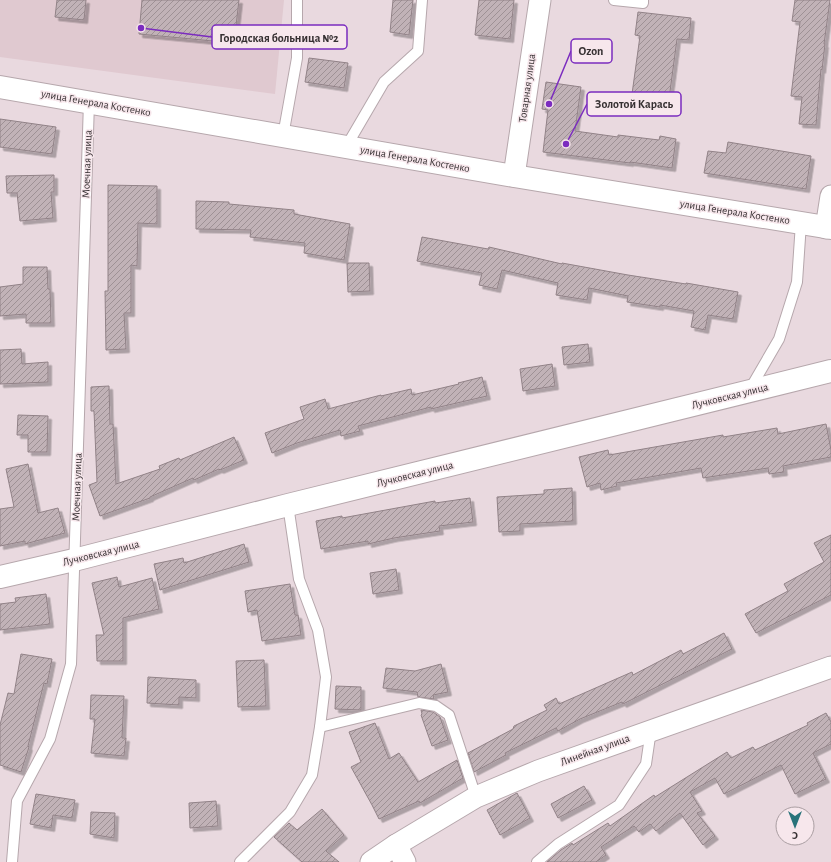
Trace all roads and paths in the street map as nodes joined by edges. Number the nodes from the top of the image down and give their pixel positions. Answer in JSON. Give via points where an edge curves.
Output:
{"nodes":[{"id":1,"x":297,"y":0,"type":"edge"},
{"id":2,"x":422,"y":0,"type":"edge"},
{"id":3,"x":540,"y":0,"type":"edge"},
{"id":4,"x":614,"y":0,"type":"edge"},
{"id":5,"x":643,"y":0,"type":"edge"},
{"id":6,"x":0,"y":87,"type":"edge"},
{"id":7,"x":89,"y":102,"type":"junction"},
{"id":8,"x":283,"y":136,"type":"junction"},
{"id":9,"x":346,"y":147,"type":"junction"},
{"id":10,"x":514,"y":176,"type":"junction"},
{"id":11,"x":831,"y":196,"type":"edge"},
{"id":12,"x":801,"y":223,"type":"junction"},
{"id":13,"x":829,"y":228,"type":"edge"},
{"id":14,"x":831,"y":371,"type":"edge"},
{"id":15,"x":749,"y":391,"type":"junction"},
{"id":16,"x":288,"y":506,"type":"junction"},
{"id":17,"x":74,"y":560,"type":"junction"},
{"id":18,"x":0,"y":577,"type":"edge"},
{"id":19,"x":831,"y":667,"type":"edge"},
{"id":20,"x":320,"y":727,"type":"junction"},
{"id":21,"x":651,"y":730,"type":"junction"},
{"id":22,"x":476,"y":797,"type":"junction"},
{"id":23,"x":400,"y":854,"type":"edge"},
{"id":24,"x":12,"y":862,"type":"edge"},
{"id":25,"x":240,"y":862,"type":"edge"},
{"id":26,"x":371,"y":862,"type":"edge"},
{"id":27,"x":538,"y":862,"type":"edge"}],
"edges":[{"from":1,"to":8,"type":"lane","via":[[297,58]]},
{"from":2,"to":9,"type":"lane","via":[[418,50],[384,82]]},
{"from":3,"to":10,"type":"street","name":"Товарная улица"},
{"from":4,"to":5,"type":"lane","via":[[643,3]]},
{"from":6,"to":7,"type":"street","name":"улица Генерала Костенко"},
{"from":7,"to":8,"type":"street","name":"улица Генерала Костенко"},
{"from":7,"to":17,"type":"lane","name":"Моечная улица"},
{"from":8,"to":9,"type":"street","name":"улица Генерала Костенко"},
{"from":9,"to":10,"type":"street","name":"улица Генерала Костенко"},
{"from":10,"to":12,"type":"street","name":"улица Генерала Костенко"},
{"from":11,"to":13,"type":"street"},
{"from":12,"to":13,"type":"street","name":"улица Генерала Костенко"},
{"from":12,"to":15,"type":"lane","via":[[795,289],[779,339]]},
{"from":14,"to":15,"type":"street","name":"Лучковская улица"},
{"from":15,"to":16,"type":"street","name":"Лучковская улица"},
{"from":16,"to":17,"type":"street","name":"Лучковская улица"},
{"from":16,"to":20,"type":"lane","via":[[300,578],[318,630],[326,677]]},
{"from":17,"to":18,"type":"street","name":"Лучковская улица"},
{"from":17,"to":24,"type":"lane","name":"Моечная улица","via":[[71,664],[50,739],[18,801]]},
{"from":19,"to":21,"type":"street","name":"Линейная улица"},
{"from":20,"to":22,"type":"lane","via":[[418,703],[436,706],[449,714]]},
{"from":20,"to":25,"type":"lane","via":[[312,775],[290,812]]},
{"from":21,"to":22,"type":"street","name":"Линейная улица","via":[[538,771]]},
{"from":21,"to":27,"type":"lane","via":[[646,764],[619,805],[558,844]]},
{"from":22,"to":23,"type":"street","name":"Линейная улица"},
{"from":23,"to":26,"type":"street","name":"Линейная улица"}]}
